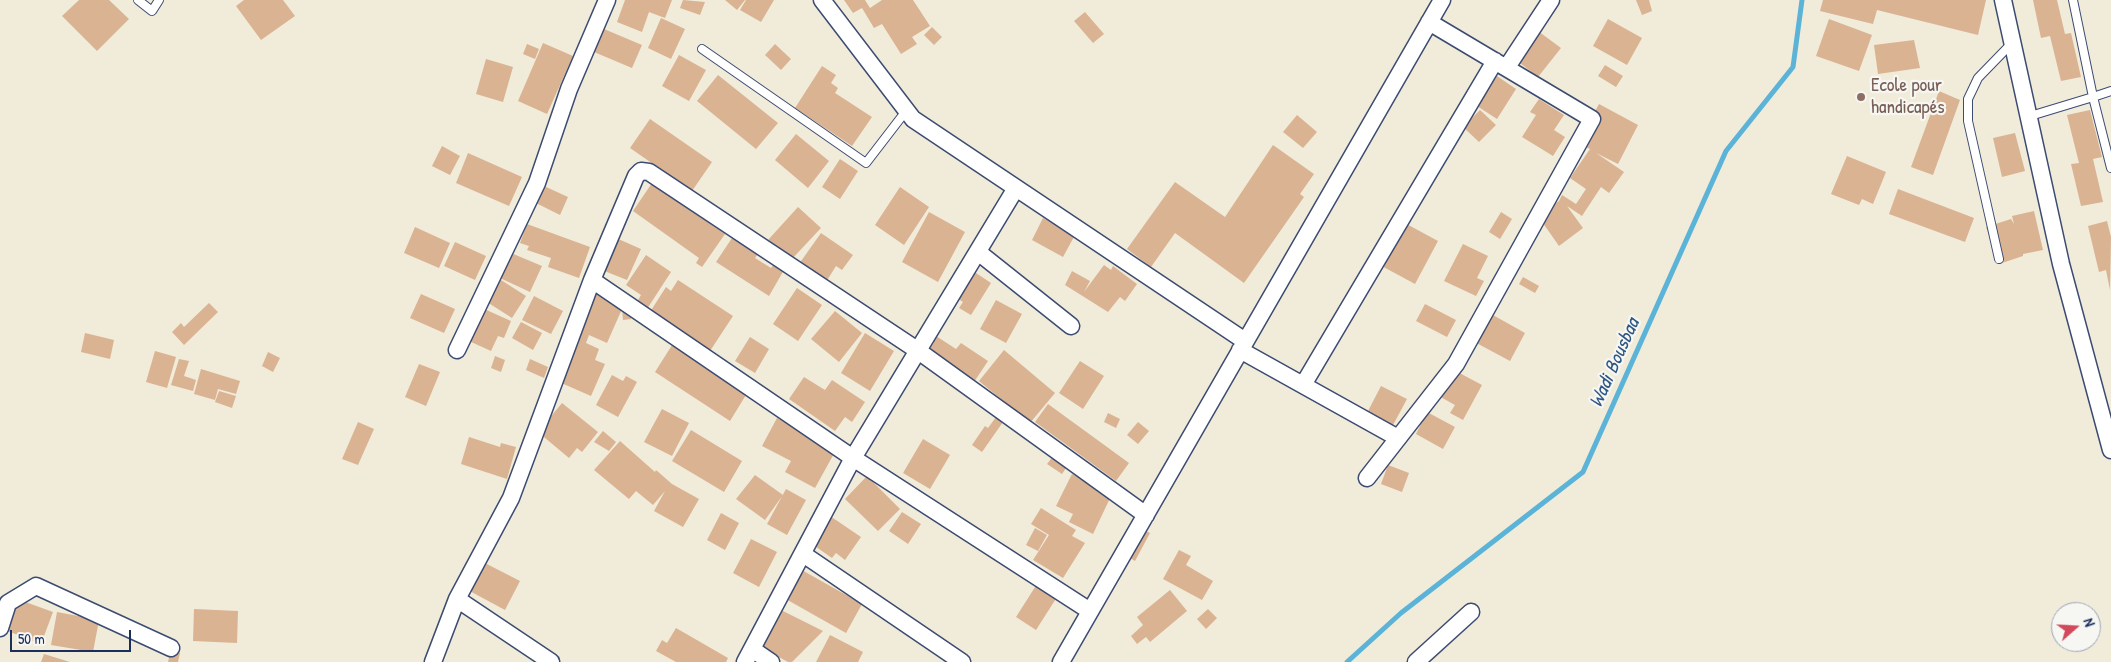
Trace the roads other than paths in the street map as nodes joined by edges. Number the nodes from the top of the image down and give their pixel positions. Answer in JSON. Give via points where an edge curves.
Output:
{"nodes":[{"id":1,"x":138,"y":0,"type":"edge"},
{"id":2,"x":158,"y":0,"type":"edge"},
{"id":3,"x":607,"y":0,"type":"edge"},
{"id":4,"x":822,"y":0,"type":"edge"},
{"id":5,"x":1442,"y":0,"type":"edge"},
{"id":6,"x":1551,"y":0,"type":"edge"},
{"id":7,"x":2003,"y":0,"type":"edge"},
{"id":8,"x":2073,"y":0,"type":"edge"},
{"id":9,"x":1429,"y":22,"type":"junction"},
{"id":10,"x":2012,"y":43,"type":"junction"},
{"id":11,"x":702,"y":49,"type":"dead end"},
{"id":12,"x":1501,"y":64,"type":"junction"},
{"id":13,"x":2111,"y":91,"type":"edge"},
{"id":14,"x":2093,"y":97,"type":"junction"},
{"id":15,"x":906,"y":112,"type":"junction"},
{"id":16,"x":2028,"y":118,"type":"junction"},
{"id":17,"x":2111,"y":168,"type":"edge"},
{"id":18,"x":1016,"y":188,"type":"junction"},
{"id":19,"x":978,"y":252,"type":"junction"},
{"id":20,"x":1999,"y":259,"type":"dead end"},
{"id":21,"x":592,"y":280,"type":"junction"},
{"id":22,"x":1071,"y":326,"type":"dead end"},
{"id":23,"x":1242,"y":346,"type":"junction"},
{"id":24,"x":457,"y":350,"type":"dead end"},
{"id":25,"x":917,"y":350,"type":"junction"},
{"id":26,"x":1303,"y":385,"type":"junction"},
{"id":27,"x":1398,"y":438,"type":"junction"},
{"id":28,"x":2111,"y":450,"type":"edge"},
{"id":29,"x":853,"y":458,"type":"junction"},
{"id":30,"x":1367,"y":478,"type":"dead end"},
{"id":31,"x":1146,"y":515,"type":"junction"},
{"id":32,"x":803,"y":554,"type":"junction"},
{"id":33,"x":457,"y":599,"type":"junction"},
{"id":34,"x":1090,"y":611,"type":"junction"},
{"id":35,"x":1471,"y":612,"type":"dead end"},
{"id":36,"x":0,"y":628,"type":"edge"},
{"id":37,"x":171,"y":648,"type":"dead end"},
{"id":38,"x":748,"y":656,"type":"edge"},
{"id":39,"x":433,"y":662,"type":"edge"},
{"id":40,"x":551,"y":662,"type":"edge"},
{"id":41,"x":771,"y":662,"type":"edge"},
{"id":42,"x":962,"y":662,"type":"edge"},
{"id":43,"x":1061,"y":662,"type":"edge"},
{"id":44,"x":1416,"y":662,"type":"edge"}],
"edges":[{"from":1,"to":2,"type":"lane","via":[[152,11]]},
{"from":3,"to":24,"type":"street","via":[[569,89],[537,183]]},
{"from":4,"to":15,"type":"street"},
{"from":5,"to":9,"type":"street"},
{"from":6,"to":12,"type":"street"},
{"from":7,"to":10,"type":"street"},
{"from":8,"to":14,"type":"lane"},
{"from":9,"to":12,"type":"street"},
{"from":9,"to":23,"type":"street"},
{"from":10,"to":16,"type":"street"},
{"from":10,"to":20,"type":"lane","via":[[1978,78],[1968,99],[1968,121]]},
{"from":11,"to":15,"type":"lane","via":[[866,163]]},
{"from":12,"to":26,"type":"street"},
{"from":12,"to":27,"type":"street","via":[[1592,119],[1456,364]]},
{"from":13,"to":14,"type":"lane"},
{"from":14,"to":16,"type":"lane"},
{"from":14,"to":17,"type":"lane"},
{"from":15,"to":18,"type":"street"},
{"from":16,"to":28,"type":"street"},
{"from":18,"to":19,"type":"street"},
{"from":18,"to":23,"type":"street"},
{"from":19,"to":22,"type":"street"},
{"from":19,"to":25,"type":"street"},
{"from":21,"to":25,"type":"street","via":[[636,176],[641,171],[649,172]]},
{"from":21,"to":29,"type":"street"},
{"from":21,"to":33,"type":"street","via":[[511,498]]},
{"from":23,"to":26,"type":"street"},
{"from":23,"to":31,"type":"street"},
{"from":25,"to":29,"type":"street"},
{"from":25,"to":31,"type":"street"},
{"from":26,"to":27,"type":"street"},
{"from":27,"to":30,"type":"street"},
{"from":29,"to":32,"type":"street"},
{"from":29,"to":34,"type":"street"},
{"from":31,"to":34,"type":"street"},
{"from":32,"to":38,"type":"street"},
{"from":32,"to":42,"type":"street"},
{"from":33,"to":39,"type":"street"},
{"from":33,"to":40,"type":"street"},
{"from":34,"to":43,"type":"street"},
{"from":35,"to":44,"type":"street"},
{"from":36,"to":37,"type":"street","via":[[8,602],[36,586]]},
{"from":38,"to":41,"type":"street"}]}
